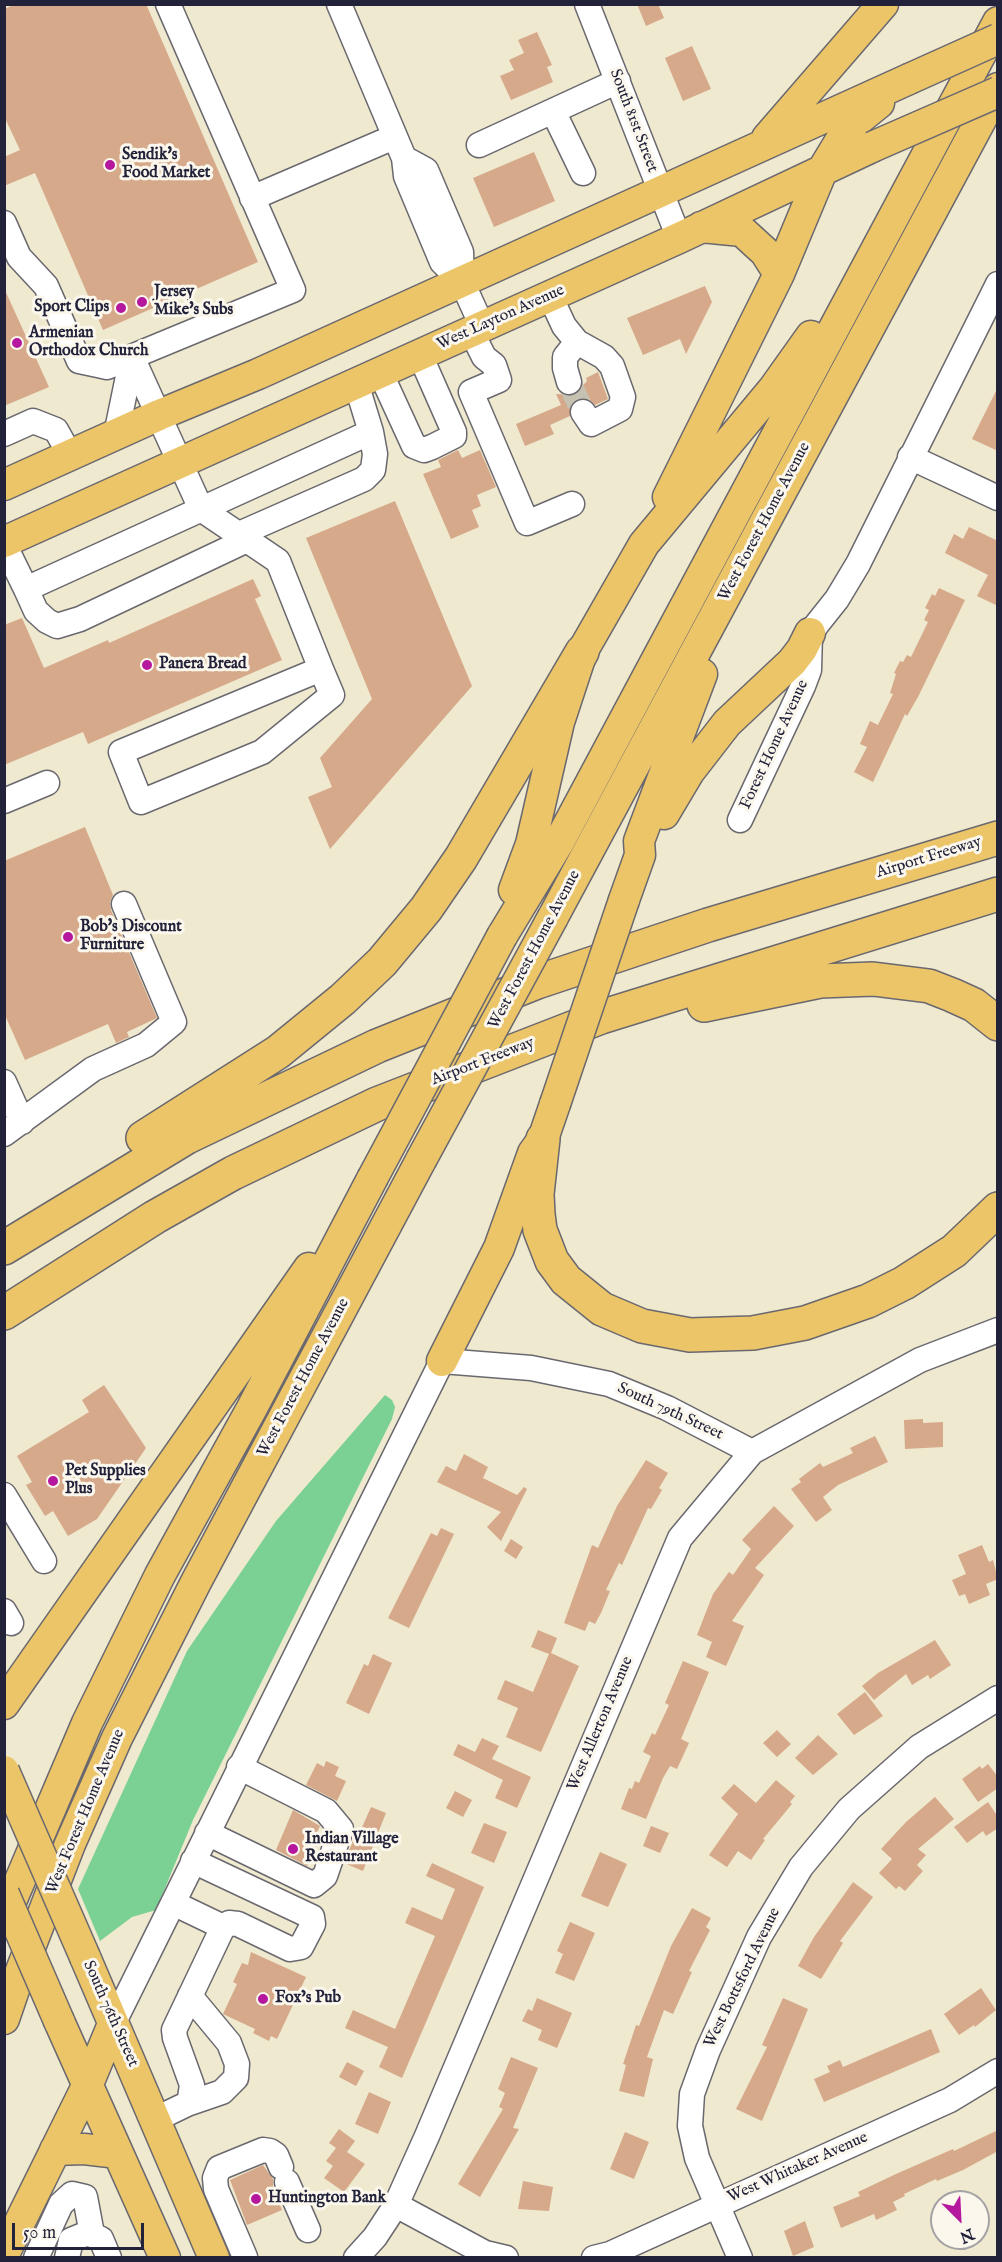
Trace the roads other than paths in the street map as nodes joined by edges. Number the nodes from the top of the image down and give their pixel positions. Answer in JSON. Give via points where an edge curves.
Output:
{"nodes":[{"id":1,"x":168,"y":4,"type":"edge"},
{"id":2,"x":339,"y":4,"type":"edge"},
{"id":3,"x":587,"y":4,"type":"edge"},
{"id":4,"x":883,"y":4,"type":"edge"},
{"id":5,"x":998,"y":22,"type":"edge"},
{"id":6,"x":998,"y":39,"type":"edge"},
{"id":7,"x":909,"y":79,"type":"junction"},
{"id":8,"x":618,"y":81,"type":"junction"},
{"id":9,"x":998,"y":90,"type":"edge"},
{"id":10,"x":553,"y":111,"type":"junction"},
{"id":11,"x":479,"y":145,"type":"dead end"},
{"id":12,"x":759,"y":146,"type":"junction"},
{"id":13,"x":399,"y":148,"type":"junction"},
{"id":14,"x":822,"y":171,"type":"junction"},
{"id":15,"x":583,"y":173,"type":"dead end"},
{"id":16,"x":660,"y":193,"type":"junction"},
{"id":17,"x":252,"y":198,"type":"junction"},
{"id":18,"x":4,"y":223,"type":"edge"},
{"id":19,"x":690,"y":233,"type":"junction"},
{"id":20,"x":779,"y":274,"type":"junction"},
{"id":21,"x":462,"y":282,"type":"junction"},
{"id":22,"x":998,"y":284,"type":"edge"},
{"id":23,"x":550,"y":296,"type":"junction"},
{"id":24,"x":842,"y":309,"type":"junction"},
{"id":25,"x":482,"y":326,"type":"junction"},
{"id":26,"x":577,"y":342,"type":"junction"},
{"id":27,"x":420,"y":355,"type":"junction"},
{"id":28,"x":132,"y":357,"type":"junction"},
{"id":29,"x":368,"y":378,"type":"junction"},
{"id":30,"x":569,"y":382,"type":"tunnel mouth"},
{"id":31,"x":583,"y":412,"type":"dead end"},
{"id":32,"x":159,"y":415,"type":"junction"},
{"id":33,"x":371,"y":432,"type":"junction"},
{"id":34,"x":4,"y":434,"type":"edge"},
{"id":35,"x":116,"y":435,"type":"junction"},
{"id":36,"x":70,"y":455,"type":"junction"},
{"id":37,"x":910,"y":456,"type":"junction"},
{"id":38,"x":181,"y":462,"type":"junction"},
{"id":39,"x":4,"y":485,"type":"edge"},
{"id":40,"x":998,"y":498,"type":"edge"},
{"id":41,"x":572,"y":504,"type":"dead end"},
{"id":42,"x":201,"y":509,"type":"junction"},
{"id":43,"x":243,"y":537,"type":"junction"},
{"id":44,"x":4,"y":543,"type":"edge"},
{"id":45,"x":644,"y":544,"type":"junction"},
{"id":46,"x":26,"y":589,"type":"junction"},
{"id":47,"x":713,"y":621,"type":"junction"},
{"id":48,"x":810,"y":633,"type":"junction"},
{"id":49,"x":582,"y":652,"type":"junction"},
{"id":50,"x":321,"y":669,"type":"junction"},
{"id":51,"x":47,"y":783,"type":"dead end"},
{"id":52,"x":4,"y":801,"type":"edge"},
{"id":53,"x":740,"y":820,"type":"dead end"},
{"id":54,"x":998,"y":838,"type":"edge"},
{"id":55,"x":640,"y":855,"type":"junction"},
{"id":56,"x":998,"y":894,"type":"edge"},
{"id":57,"x":124,"y":904,"type":"dead end"},
{"id":58,"x":502,"y":936,"type":"junction"},
{"id":59,"x":601,"y":1017,"type":"junction"},
{"id":60,"x":998,"y":1024,"type":"edge"},
{"id":61,"x":6,"y":1090,"type":"edge"},
{"id":62,"x":13,"y":1128,"type":"edge"},
{"id":63,"x":543,"y":1139,"type":"junction"},
{"id":64,"x":366,"y":1190,"type":"junction"},
{"id":65,"x":998,"y":1209,"type":"edge"},
{"id":66,"x":4,"y":1243,"type":"edge"},
{"id":67,"x":4,"y":1248,"type":"edge"},
{"id":68,"x":4,"y":1313,"type":"edge"},
{"id":69,"x":998,"y":1330,"type":"edge"},
{"id":70,"x":442,"y":1360,"type":"junction"},
{"id":71,"x":752,"y":1452,"type":"junction"},
{"id":72,"x":4,"y":1495,"type":"edge"},
{"id":73,"x":13,"y":1530,"type":"edge"},
{"id":74,"x":44,"y":1561,"type":"dead end"},
{"id":75,"x":998,"y":1698,"type":"edge"},
{"id":76,"x":4,"y":1704,"type":"edge"},
{"id":77,"x":239,"y":1767,"type":"junction"},
{"id":78,"x":4,"y":1771,"type":"edge"},
{"id":79,"x":207,"y":1833,"type":"junction"},
{"id":80,"x":193,"y":1861,"type":"junction"},
{"id":81,"x":4,"y":1894,"type":"edge"},
{"id":82,"x":173,"y":1903,"type":"junction"},
{"id":83,"x":4,"y":1918,"type":"edge"},
{"id":84,"x":223,"y":1927,"type":"junction"},
{"id":85,"x":190,"y":1996,"type":"junction"},
{"id":86,"x":4,"y":2019,"type":"edge"},
{"id":87,"x":113,"y":2024,"type":"junction"},
{"id":88,"x":998,"y":2072,"type":"edge"},
{"id":89,"x":88,"y":2084,"type":"junction"},
{"id":90,"x":187,"y":2104,"type":"junction"},
{"id":91,"x":156,"y":2119,"type":"junction"},
{"id":92,"x":55,"y":2150,"type":"junction"},
{"id":93,"x":118,"y":2153,"type":"junction"},
{"id":94,"x":396,"y":2205,"type":"junction"},
{"id":95,"x":716,"y":2205,"type":"junction"},
{"id":96,"x":308,"y":2230,"type":"dead end"},
{"id":97,"x":92,"y":2234,"type":"junction"},
{"id":98,"x":4,"y":2254,"type":"edge"},
{"id":99,"x":245,"y":2257,"type":"edge"},
{"id":100,"x":36,"y":2258,"type":"edge"},
{"id":101,"x":67,"y":2258,"type":"edge"},
{"id":102,"x":109,"y":2258,"type":"edge"},
{"id":103,"x":165,"y":2258,"type":"edge"},
{"id":104,"x":214,"y":2258,"type":"edge"},
{"id":105,"x":356,"y":2258,"type":"edge"},
{"id":106,"x":506,"y":2258,"type":"edge"},
{"id":107,"x":594,"y":2258,"type":"edge"},
{"id":108,"x":740,"y":2258,"type":"edge"}],
"edges":[{"from":1,"to":17,"type":"street"},
{"from":2,"to":13,"type":"street"},
{"from":3,"to":8,"type":"street","name":"South 81st Street"},
{"from":4,"to":12,"type":"main road"},
{"from":5,"to":24,"type":"main road","name":"West Forest Home Avenue"},
{"from":6,"to":7,"type":"main road","bridge":true},
{"from":7,"to":12,"type":"main road"},
{"from":7,"to":14,"type":"main road","via":[[848,128]]},
{"from":8,"to":10,"type":"street"},
{"from":8,"to":16,"type":"street","name":"South 81st Street"},
{"from":9,"to":14,"type":"main road","name":"West Layton Avenue","bridge":true},
{"from":9,"to":47,"type":"main road","name":"West Forest Home Avenue"},
{"from":10,"to":11,"type":"street"},
{"from":10,"to":15,"type":"street"},
{"from":12,"to":16,"type":"main road"},
{"from":13,"to":17,"type":"street"},
{"from":13,"to":21,"type":"street","via":[[426,170],[461,252]]},
{"from":14,"to":19,"type":"main road","name":"West Layton Avenue"},
{"from":14,"to":20,"type":"main road"},
{"from":16,"to":19,"type":"street","name":"South 81st Street"},
{"from":16,"to":21,"type":"main road"},
{"from":17,"to":28,"type":"street","via":[[293,290]]},
{"from":18,"to":28,"type":"street","via":[[19,257],[46,285],[79,361],[107,367]]},
{"from":19,"to":20,"type":"main road","via":[[742,231],[765,252]]},
{"from":19,"to":23,"type":"main road","name":"West Layton Avenue"},
{"from":20,"to":45,"type":"main road"},
{"from":21,"to":25,"type":"street"},
{"from":21,"to":32,"type":"main road"},
{"from":22,"to":37,"type":"street"},
{"from":23,"to":25,"type":"main road","name":"West Layton Avenue"},
{"from":23,"to":26,"type":"street","via":[[564,326]]},
{"from":24,"to":45,"type":"main road","via":[[816,329],[774,388]]},
{"from":24,"to":58,"type":"main road","name":"West Forest Home Avenue","via":[[565,831]]},
{"from":25,"to":27,"type":"main road","name":"West Layton Avenue"},
{"from":25,"to":41,"type":"street","via":[[500,380],[471,392],[527,523]]},
{"from":26,"to":30,"type":"street","via":[[565,357]]},
{"from":26,"to":31,"type":"street","via":[[612,366],[623,397],[620,409],[591,423]]},
{"from":27,"to":29,"type":"main road","name":"West Layton Avenue"},
{"from":27,"to":29,"type":"street","via":[[454,432],[454,436],[432,447],[424,450],[414,446]]},
{"from":28,"to":32,"type":"street"},
{"from":28,"to":35,"type":"street"},
{"from":29,"to":33,"type":"street"},
{"from":29,"to":38,"type":"main road","name":"West Layton Avenue"},
{"from":32,"to":35,"type":"main road"},
{"from":32,"to":38,"type":"street"},
{"from":33,"to":42,"type":"street"},
{"from":33,"to":43,"type":"street","via":[[373,470],[364,480]]},
{"from":34,"to":36,"type":"street","via":[[33,421],[56,430]]},
{"from":35,"to":36,"type":"main road"},
{"from":36,"to":39,"type":"main road"},
{"from":37,"to":40,"type":"street"},
{"from":37,"to":48,"type":"street","via":[[858,564]]},
{"from":38,"to":42,"type":"street"},
{"from":38,"to":44,"type":"main road","name":"West Layton Avenue"},
{"from":42,"to":43,"type":"street"},
{"from":42,"to":46,"type":"street"},
{"from":43,"to":46,"type":"street","via":[[80,619],[57,626],[36,611]]},
{"from":43,"to":50,"type":"street","via":[[278,561]]},
{"from":44,"to":46,"type":"street"},
{"from":45,"to":49,"type":"main road"},
{"from":47,"to":55,"type":"main road","via":[[705,668],[639,841]]},
{"from":47,"to":86,"type":"main road","name":"West Forest Home Avenue","bridge":true,"via":[[196,1582],[117,1738],[70,1844]]},
{"from":48,"to":53,"type":"street","name":"Forest Home Avenue","via":[[809,670]]},
{"from":48,"to":55,"type":"main road","via":[[792,663],[727,723],[689,772],[651,843]]},
{"from":49,"to":58,"type":"main road"},
{"from":49,"to":66,"type":"highway","via":[[492,810],[426,909],[382,962],[344,999],[278,1052],[34,1207]]},
{"from":50,"to":50,"type":"street","via":[[121,752],[141,802],[262,752],[332,695]]},
{"from":51,"to":52,"type":"street"},
{"from":54,"to":67,"type":"highway","name":"Airport Freeway","via":[[537,982],[377,1046],[187,1137]]},
{"from":55,"to":63,"type":"main road","bridge":true},
{"from":56,"to":59,"type":"highway","name":"Airport Freeway"},
{"from":57,"to":62,"type":"street","via":[[174,1022],[146,1045],[93,1069]]},
{"from":58,"to":64,"type":"main road","name":"West Forest Home Avenue","bridge":true},
{"from":59,"to":60,"type":"highway","via":[[657,1016],[791,986],[873,979],[929,986],[974,1005]]},
{"from":59,"to":68,"type":"highway","name":"Airport Freeway","via":[[377,1104],[301,1138],[155,1217]]},
{"from":61,"to":62,"type":"street"},
{"from":63,"to":65,"type":"highway","via":[[537,1194],[540,1230],[561,1274],[602,1309],[642,1326],[690,1335],[753,1334],[805,1323],[868,1301],[954,1251]]},
{"from":63,"to":70,"type":"main road","via":[[532,1152],[499,1248]]},
{"from":64,"to":76,"type":"main road"},
{"from":64,"to":83,"type":"main road","name":"West Forest Home Avenue","via":[[155,1585],[87,1723]]},
{"from":69,"to":71,"type":"street","name":"West Allerton Avenue","via":[[920,1360]]},
{"from":70,"to":71,"type":"street","name":"South 79th Street","via":[[531,1368],[609,1384],[667,1408]]},
{"from":70,"to":77,"type":"street"},
{"from":71,"to":94,"type":"street","name":"West Allerton Avenue","via":[[680,1538]]},
{"from":72,"to":73,"type":"street"},
{"from":73,"to":74,"type":"street"},
{"from":75,"to":95,"type":"street","name":"West Bottsford Avenue","via":[[919,1747],[849,1809],[801,1867],[759,1937],[692,2094],[690,2126],[697,2158]]},
{"from":77,"to":79,"type":"street"},
{"from":77,"to":79,"type":"street","via":[[326,1811],[341,1829],[325,1876],[314,1885]]},
{"from":78,"to":87,"type":"main road","name":"South 76th Street","bridge":true},
{"from":79,"to":80,"type":"street"},
{"from":80,"to":82,"type":"street"},
{"from":80,"to":84,"type":"street","via":[[312,1917],[313,1924],[301,1947],[290,1949],[238,1924]]},
{"from":81,"to":89,"type":"main road","bridge":true},
{"from":82,"to":84,"type":"street"},
{"from":82,"to":87,"type":"street"},
{"from":84,"to":85,"type":"street"},
{"from":85,"to":90,"type":"street","via":[[174,2030],[192,2085]]},
{"from":85,"to":90,"type":"street","via":[[229,2043],[237,2064],[236,2079],[222,2092]]},
{"from":87,"to":89,"type":"main road"},
{"from":87,"to":91,"type":"main road","name":"South 76th Street"},
{"from":88,"to":95,"type":"street","name":"West Whitaker Avenue","via":[[950,2100]]},
{"from":89,"to":92,"type":"main road"},
{"from":89,"to":93,"type":"main road"},
{"from":90,"to":91,"type":"street"},
{"from":91,"to":104,"type":"main road","name":"South 76th Street"},
{"from":92,"to":93,"type":"main road"},
{"from":92,"to":98,"type":"main road"},
{"from":93,"to":103,"type":"main road"},
{"from":94,"to":105,"type":"street","name":"West Allerton Avenue"},
{"from":94,"to":106,"type":"street","via":[[485,2253]]},
{"from":95,"to":107,"type":"street","name":"West Whitaker Avenue"},
{"from":95,"to":108,"type":"street","name":"West Bottsford Avenue"},
{"from":96,"to":99,"type":"street","via":[[276,2155],[263,2150],[219,2168],[216,2189]]},
{"from":97,"to":100,"type":"street","via":[[85,2197],[72,2194],[61,2204]]},
{"from":97,"to":101,"type":"street","via":[[71,2240]]},
{"from":97,"to":102,"type":"street","via":[[101,2239]]}]}
